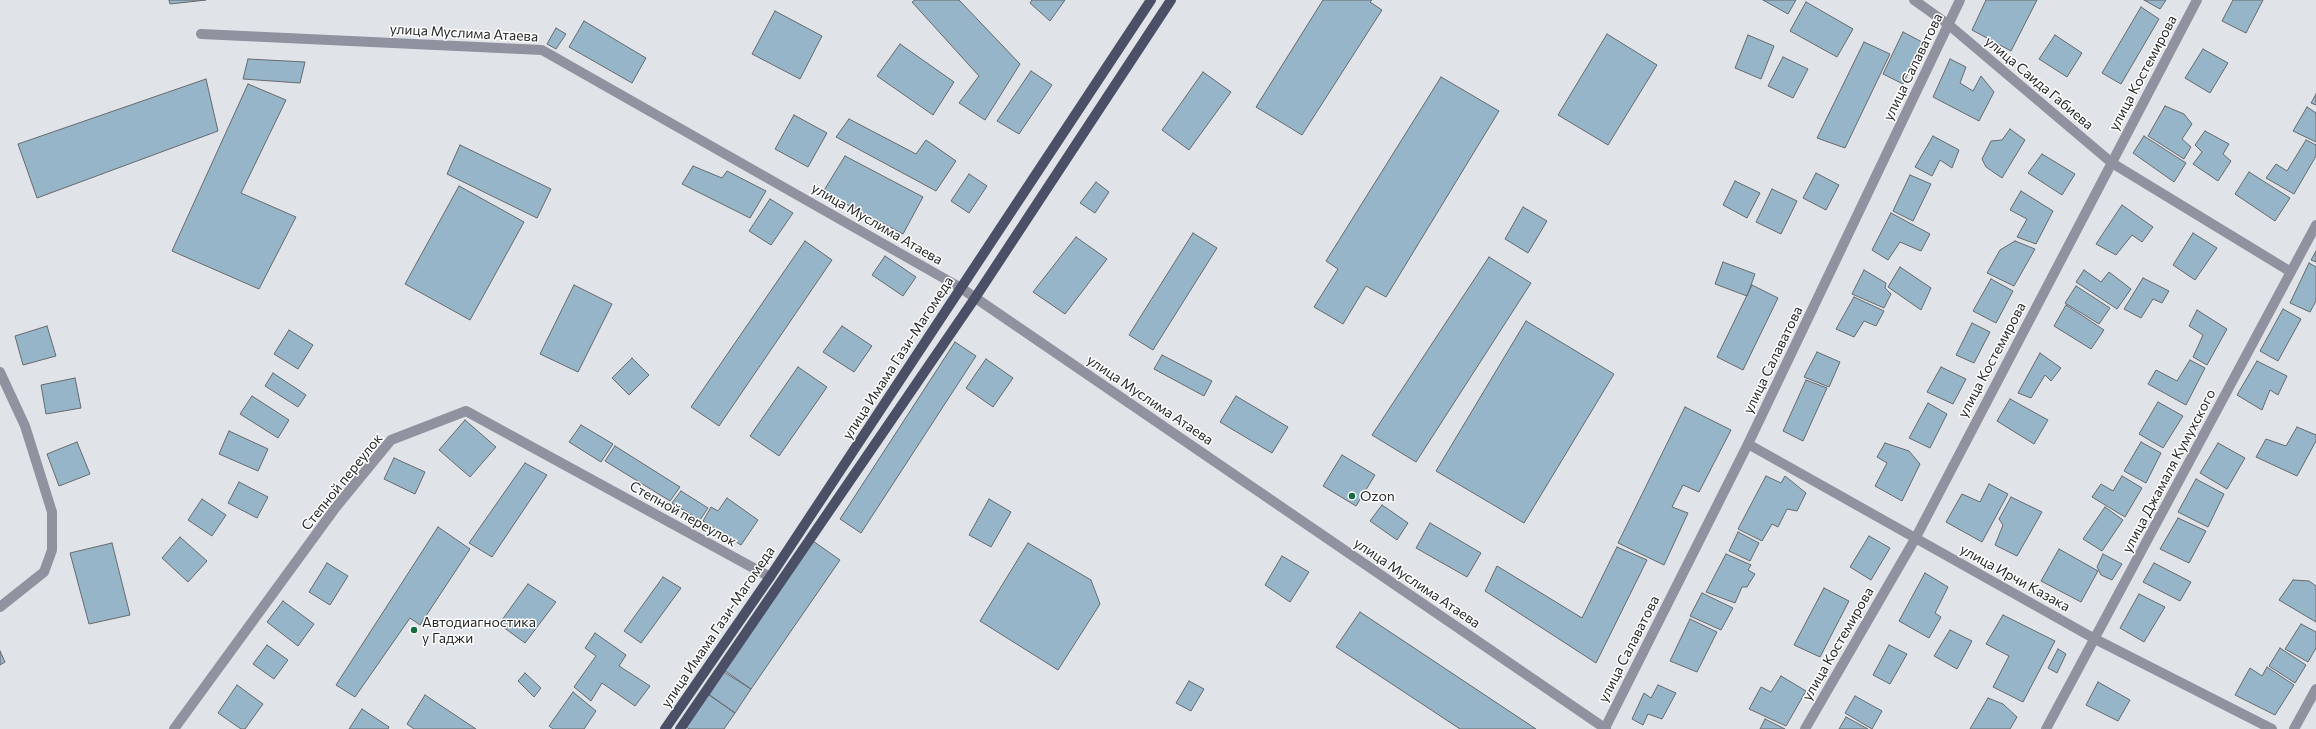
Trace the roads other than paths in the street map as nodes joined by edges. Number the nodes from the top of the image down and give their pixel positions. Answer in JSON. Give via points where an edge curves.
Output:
{"nodes":[{"id":1,"x":1151,"y":0,"type":"edge"},
{"id":2,"x":1171,"y":0,"type":"edge"},
{"id":3,"x":1914,"y":0,"type":"edge"},
{"id":4,"x":1960,"y":0,"type":"edge"},
{"id":5,"x":2197,"y":0,"type":"edge"},
{"id":6,"x":1949,"y":25,"type":"junction"},
{"id":7,"x":201,"y":34,"type":"dead end"},
{"id":8,"x":2112,"y":164,"type":"junction"},
{"id":9,"x":2316,"y":225,"type":"edge"},
{"id":10,"x":2291,"y":272,"type":"junction"},
{"id":11,"x":961,"y":288,"type":"junction"},
{"id":12,"x":975,"y":298,"type":"junction"},
{"id":13,"x":0,"y":372,"type":"edge"},
{"id":14,"x":1748,"y":444,"type":"junction"},
{"id":15,"x":1914,"y":539,"type":"junction"},
{"id":16,"x":770,"y":577,"type":"junction"},
{"id":17,"x":0,"y":607,"type":"edge"},
{"id":18,"x":2095,"y":639,"type":"junction"},
{"id":19,"x":2316,"y":689,"type":"edge"},
{"id":20,"x":174,"y":729,"type":"edge"},
{"id":21,"x":665,"y":729,"type":"edge"},
{"id":22,"x":680,"y":729,"type":"edge"},
{"id":23,"x":1605,"y":729,"type":"edge"},
{"id":24,"x":1805,"y":729,"type":"edge"},
{"id":25,"x":2046,"y":729,"type":"edge"},
{"id":26,"x":2272,"y":729,"type":"edge"},
{"id":27,"x":2294,"y":729,"type":"edge"}],
"edges":[{"from":1,"to":11,"type":"main road","name":"улица Имама Гази-Магомеда"},
{"from":2,"to":12,"type":"main road"},
{"from":3,"to":6,"type":"street","name":"улица Саида Габиева"},
{"from":4,"to":6,"type":"street","name":"улица Салаватова"},
{"from":5,"to":8,"type":"street","name":"улица Костемирова"},
{"from":6,"to":8,"type":"street","name":"улица Саида Габиева"},
{"from":6,"to":14,"type":"street","name":"улица Салаватова"},
{"from":7,"to":11,"type":"street","name":"улица Муслима Атаева","via":[[542,50]]},
{"from":8,"to":10,"type":"street","name":"улица Саида Габиева"},
{"from":8,"to":15,"type":"street","name":"улица Костемирова"},
{"from":9,"to":10,"type":"street","name":"улица Джамаля Кумухского"},
{"from":10,"to":18,"type":"street","name":"улица Джамаля Кумухского"},
{"from":11,"to":12,"type":"street","name":"улица Муслима Атаева"},
{"from":11,"to":16,"type":"main road","name":"улица Имама Гази-Магомеда"},
{"from":12,"to":22,"type":"main road"},
{"from":12,"to":23,"type":"street","name":"улица Муслима Атаева"},
{"from":13,"to":17,"type":"street","via":[[25,426],[52,512],[52,550],[44,572]]},
{"from":14,"to":15,"type":"street","name":"улица Ирчи Казака"},
{"from":14,"to":23,"type":"street","name":"улица Салаватова"},
{"from":15,"to":18,"type":"street","name":"улица Ирчи Казака"},
{"from":15,"to":24,"type":"street","name":"улица Костемирова"},
{"from":16,"to":20,"type":"street","name":"Степной переулок","via":[[466,411],[391,440],[336,507]]},
{"from":16,"to":21,"type":"main road","name":"улица Имама Гази-Магомеда"},
{"from":18,"to":25,"type":"street","name":"улица Джамаля Кумухского"},
{"from":18,"to":26,"type":"street","name":"улица Ирчи Казака"},
{"from":19,"to":27,"type":"street"}]}
